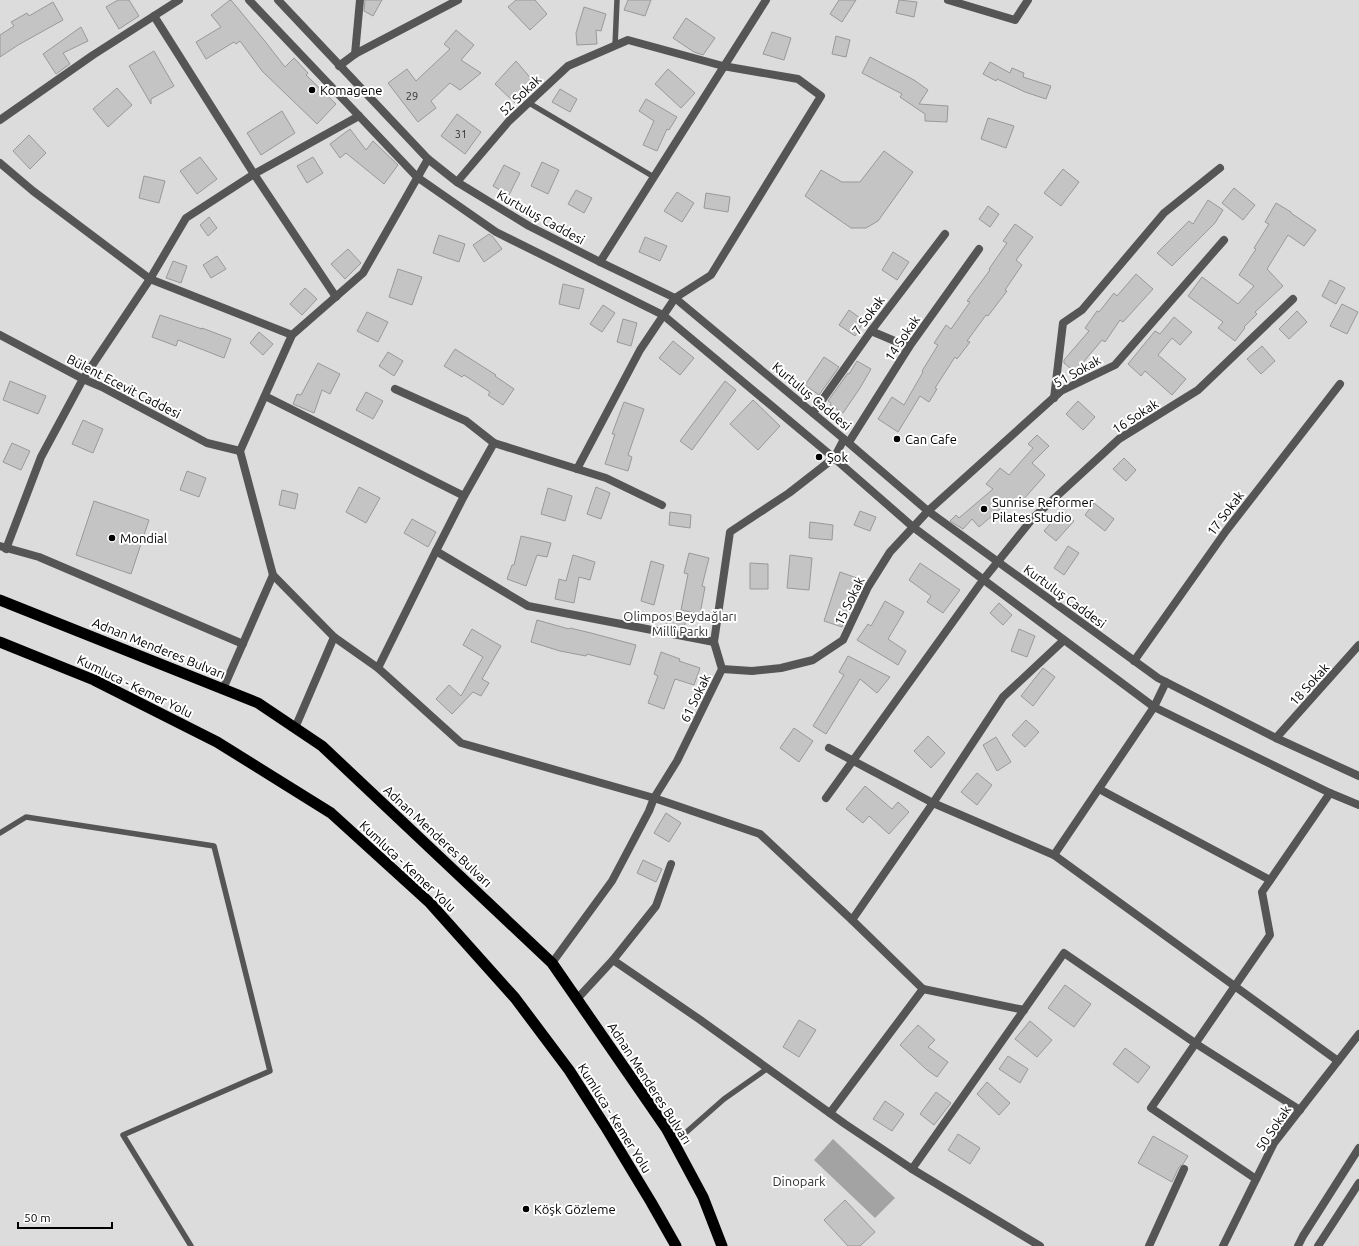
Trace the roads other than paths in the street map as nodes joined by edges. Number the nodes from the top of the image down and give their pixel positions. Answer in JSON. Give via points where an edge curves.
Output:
{"nodes":[{"id":1,"x":179,"y":0,"type":"edge"},
{"id":2,"x":249,"y":0,"type":"edge"},
{"id":3,"x":278,"y":0,"type":"edge"},
{"id":4,"x":360,"y":0,"type":"edge"},
{"id":5,"x":458,"y":0,"type":"edge"},
{"id":6,"x":617,"y":0,"type":"edge"},
{"id":7,"x":766,"y":0,"type":"edge"},
{"id":8,"x":948,"y":0,"type":"edge"},
{"id":9,"x":1028,"y":0,"type":"edge"},
{"id":10,"x":154,"y":16,"type":"junction"},
{"id":11,"x":615,"y":46,"type":"junction"},
{"id":12,"x":355,"y":54,"type":"junction"},
{"id":13,"x":339,"y":66,"type":"junction"},
{"id":14,"x":723,"y":66,"type":"junction"},
{"id":15,"x":529,"y":102,"type":"junction"},
{"id":16,"x":359,"y":116,"type":"junction"},
{"id":17,"x":0,"y":120,"type":"edge"},
{"id":18,"x":428,"y":159,"type":"junction"},
{"id":19,"x":0,"y":163,"type":"edge"},
{"id":20,"x":1220,"y":168,"type":"dead end"},
{"id":21,"x":254,"y":174,"type":"junction"},
{"id":22,"x":417,"y":177,"type":"junction"},
{"id":23,"x":654,"y":177,"type":"junction"},
{"id":24,"x":456,"y":182,"type":"junction"},
{"id":25,"x":945,"y":234,"type":"dead end"},
{"id":26,"x":1224,"y":240,"type":"dead end"},
{"id":27,"x":979,"y":249,"type":"dead end"},
{"id":28,"x":600,"y":262,"type":"junction"},
{"id":29,"x":150,"y":279,"type":"junction"},
{"id":30,"x":336,"y":297,"type":"junction"},
{"id":31,"x":675,"y":298,"type":"junction"},
{"id":32,"x":1293,"y":299,"type":"dead end"},
{"id":33,"x":663,"y":315,"type":"junction"},
{"id":34,"x":871,"y":331,"type":"junction"},
{"id":35,"x":0,"y":335,"type":"edge"},
{"id":36,"x":292,"y":335,"type":"junction"},
{"id":37,"x":909,"y":347,"type":"junction"},
{"id":38,"x":82,"y":379,"type":"junction"},
{"id":39,"x":1340,"y":384,"type":"dead end"},
{"id":40,"x":395,"y":389,"type":"dead end"},
{"id":41,"x":265,"y":396,"type":"junction"},
{"id":42,"x":1054,"y":398,"type":"junction"},
{"id":43,"x":813,"y":413,"type":"junction"},
{"id":44,"x":846,"y":441,"type":"junction"},
{"id":45,"x":494,"y":443,"type":"junction"},
{"id":46,"x":240,"y":451,"type":"junction"},
{"id":47,"x":834,"y":458,"type":"junction"},
{"id":48,"x":577,"y":469,"type":"junction"},
{"id":49,"x":464,"y":496,"type":"junction"},
{"id":50,"x":662,"y":505,"type":"dead end"},
{"id":51,"x":928,"y":511,"type":"junction"},
{"id":52,"x":913,"y":527,"type":"junction"},
{"id":53,"x":3,"y":547,"type":"edge"},
{"id":54,"x":436,"y":551,"type":"junction"},
{"id":55,"x":998,"y":562,"type":"junction"},
{"id":56,"x":273,"y":574,"type":"junction"},
{"id":57,"x":983,"y":580,"type":"junction"},
{"id":58,"x":0,"y":600,"type":"edge"},
{"id":59,"x":334,"y":637,"type":"junction"},
{"id":60,"x":1064,"y":640,"type":"junction"},
{"id":61,"x":0,"y":642,"type":"edge"},
{"id":62,"x":714,"y":642,"type":"junction"},
{"id":63,"x":243,"y":644,"type":"junction"},
{"id":64,"x":1359,"y":645,"type":"edge"},
{"id":65,"x":1134,"y":661,"type":"junction"},
{"id":66,"x":378,"y":668,"type":"junction"},
{"id":67,"x":722,"y":669,"type":"junction"},
{"id":68,"x":1166,"y":682,"type":"junction"},
{"id":69,"x":223,"y":689,"type":"junction"},
{"id":70,"x":1154,"y":707,"type":"junction"},
{"id":71,"x":295,"y":728,"type":"junction"},
{"id":72,"x":1276,"y":738,"type":"junction"},
{"id":73,"x":829,"y":748,"type":"dead end"},
{"id":74,"x":853,"y":761,"type":"junction"},
{"id":75,"x":1359,"y":776,"type":"edge"},
{"id":76,"x":1098,"y":789,"type":"junction"},
{"id":77,"x":1330,"y":793,"type":"junction"},
{"id":78,"x":654,"y":798,"type":"junction"},
{"id":79,"x":826,"y":798,"type":"dead end"},
{"id":80,"x":933,"y":803,"type":"junction"},
{"id":81,"x":1359,"y":806,"type":"edge"},
{"id":82,"x":0,"y":833,"type":"edge"},
{"id":83,"x":1054,"y":855,"type":"junction"},
{"id":84,"x":671,"y":864,"type":"dead end"},
{"id":85,"x":1270,"y":880,"type":"junction"},
{"id":86,"x":852,"y":920,"type":"junction"},
{"id":87,"x":612,"y":960,"type":"junction"},
{"id":88,"x":552,"y":963,"type":"junction"},
{"id":89,"x":1235,"y":986,"type":"junction"},
{"id":90,"x":923,"y":989,"type":"junction"},
{"id":91,"x":577,"y":999,"type":"junction"},
{"id":92,"x":1024,"y":1010,"type":"junction"},
{"id":93,"x":1359,"y":1034,"type":"edge"},
{"id":94,"x":1196,"y":1044,"type":"junction"},
{"id":95,"x":1338,"y":1061,"type":"junction"},
{"id":96,"x":768,"y":1068,"type":"junction"},
{"id":97,"x":1300,"y":1110,"type":"junction"},
{"id":98,"x":830,"y":1113,"type":"junction"},
{"id":99,"x":674,"y":1143,"type":"junction"},
{"id":100,"x":1359,"y":1148,"type":"edge"},
{"id":101,"x":912,"y":1169,"type":"junction"},
{"id":102,"x":1184,"y":1169,"type":"dead end"},
{"id":103,"x":1256,"y":1179,"type":"junction"},
{"id":104,"x":1359,"y":1182,"type":"edge"},
{"id":105,"x":191,"y":1246,"type":"edge"},
{"id":106,"x":676,"y":1246,"type":"edge"},
{"id":107,"x":722,"y":1246,"type":"edge"},
{"id":108,"x":1040,"y":1246,"type":"edge"},
{"id":109,"x":1150,"y":1246,"type":"edge"},
{"id":110,"x":1223,"y":1246,"type":"edge"},
{"id":111,"x":1298,"y":1246,"type":"edge"},
{"id":112,"x":1318,"y":1246,"type":"edge"}],
"edges":[{"from":1,"to":10,"type":"street"},
{"from":2,"to":16,"type":"street"},
{"from":3,"to":13,"type":"street","name":"Kurtuluş Caddesi"},
{"from":4,"to":12,"type":"street"},
{"from":5,"to":12,"type":"street"},
{"from":6,"to":11,"type":"lane"},
{"from":7,"to":14,"type":"street"},
{"from":8,"to":9,"type":"street","via":[[1015,20]]},
{"from":10,"to":17,"type":"street"},
{"from":10,"to":21,"type":"street"},
{"from":11,"to":14,"type":"street","name":"52 Sokak","via":[[628,40]]},
{"from":11,"to":15,"type":"street","name":"52 Sokak","via":[[568,66]]},
{"from":12,"to":13,"type":"street"},
{"from":13,"to":18,"type":"street","name":"Kurtuluş Caddesi"},
{"from":14,"to":23,"type":"street"},
{"from":14,"to":31,"type":"street","via":[[798,80],[822,96],[711,275]]},
{"from":15,"to":23,"type":"lane"},
{"from":15,"to":24,"type":"street","name":"52 Sokak"},
{"from":16,"to":21,"type":"street"},
{"from":16,"to":22,"type":"street"},
{"from":18,"to":22,"type":"street"},
{"from":18,"to":24,"type":"street","name":"Kurtuluş Caddesi"},
{"from":19,"to":29,"type":"street","via":[[32,191]]},
{"from":20,"to":42,"type":"street","via":[[1164,214],[1082,310],[1063,323]]},
{"from":21,"to":29,"type":"street","via":[[186,218]]},
{"from":21,"to":30,"type":"street"},
{"from":22,"to":30,"type":"street","via":[[363,272]]},
{"from":22,"to":33,"type":"street","via":[[496,232]]},
{"from":23,"to":28,"type":"street"},
{"from":24,"to":28,"type":"street","name":"Kurtuluş Caddesi","via":[[529,226]]},
{"from":25,"to":34,"type":"street","name":"7 Sokak"},
{"from":26,"to":42,"type":"street","name":"51 Sokak","via":[[1114,365],[1061,391]]},
{"from":27,"to":37,"type":"street","name":"14 Sokak"},
{"from":28,"to":31,"type":"street","name":"Kurtuluş Caddesi"},
{"from":29,"to":36,"type":"street"},
{"from":29,"to":38,"type":"street"},
{"from":30,"to":36,"type":"street"},
{"from":31,"to":33,"type":"street"},
{"from":31,"to":43,"type":"street","name":"Kurtuluş Caddesi"},
{"from":32,"to":55,"type":"street","name":"16 Sokak","via":[[1198,390],[1119,439],[1033,518]]},
{"from":33,"to":47,"type":"street"},
{"from":33,"to":48,"type":"street","via":[[640,350]]},
{"from":34,"to":37,"type":"street"},
{"from":34,"to":43,"type":"street","name":"7 Sokak"},
{"from":35,"to":38,"type":"street","name":"Bülent Ecevit Caddesi"},
{"from":36,"to":41,"type":"street"},
{"from":37,"to":44,"type":"street","name":"14 Sokak"},
{"from":38,"to":46,"type":"street","name":"Bülent Ecevit Caddesi","via":[[207,443]]},
{"from":38,"to":53,"type":"street","via":[[41,457]]},
{"from":39,"to":65,"type":"street","name":"17 Sokak","via":[[1226,531]]},
{"from":40,"to":45,"type":"street","via":[[466,421]]},
{"from":41,"to":46,"type":"street"},
{"from":41,"to":49,"type":"street"},
{"from":42,"to":51,"type":"street","name":"51 Sokak"},
{"from":43,"to":44,"type":"street","name":"Kurtuluş Caddesi"},
{"from":44,"to":47,"type":"street","name":"61 Sokak"},
{"from":44,"to":51,"type":"street","name":"Kurtuluş Caddesi"},
{"from":45,"to":48,"type":"street"},
{"from":45,"to":49,"type":"street"},
{"from":46,"to":56,"type":"street"},
{"from":47,"to":52,"type":"street"},
{"from":47,"to":62,"type":"street","name":"61 Sokak","via":[[730,532]]},
{"from":48,"to":50,"type":"street","via":[[606,478]]},
{"from":49,"to":54,"type":"street"},
{"from":51,"to":52,"type":"street","name":"15 Sokak"},
{"from":51,"to":55,"type":"street","name":"Kurtuluş Caddesi"},
{"from":52,"to":57,"type":"street"},
{"from":52,"to":67,"type":"street","name":"15 Sokak","via":[[890,552],[868,587],[843,640],[813,660],[782,668],[752,672]]},
{"from":53,"to":63,"type":"street","via":[[40,557]]},
{"from":54,"to":62,"type":"street","via":[[528,606]]},
{"from":54,"to":66,"type":"street"},
{"from":55,"to":57,"type":"street","name":"16 Sokak"},
{"from":55,"to":65,"type":"street","name":"Kurtuluş Caddesi"},
{"from":56,"to":59,"type":"street"},
{"from":56,"to":63,"type":"street"},
{"from":57,"to":60,"type":"street"},
{"from":57,"to":74,"type":"street","name":"16 Sokak"},
{"from":58,"to":69,"type":"highway","name":"Adnan Menderes Bulvarı"},
{"from":59,"to":66,"type":"street"},
{"from":59,"to":71,"type":"street"},
{"from":60,"to":70,"type":"street"},
{"from":60,"to":80,"type":"street","via":[[1003,697]]},
{"from":61,"to":106,"type":"highway","name":"Kumluca - Kemer Yolu","via":[[94,680],[217,742],[331,813],[430,903],[515,998],[569,1070],[652,1202]]},
{"from":62,"to":67,"type":"street","name":"61 Sokak"},
{"from":63,"to":69,"type":"street"},
{"from":64,"to":72,"type":"street","name":"18 Sokak"},
{"from":65,"to":68,"type":"street","name":"Kurtuluş Caddesi"},
{"from":66,"to":78,"type":"street","via":[[461,744]]},
{"from":67,"to":78,"type":"street","name":"61 Sokak","via":[[677,761]]},
{"from":68,"to":70,"type":"street"},
{"from":68,"to":72,"type":"street","name":"Kurtuluş Caddesi"},
{"from":69,"to":71,"type":"highway","name":"Adnan Menderes Bulvarı","via":[[258,703]]},
{"from":70,"to":76,"type":"street"},
{"from":70,"to":77,"type":"street"},
{"from":71,"to":88,"type":"highway","name":"Adnan Menderes Bulvarı","via":[[322,746]]},
{"from":72,"to":75,"type":"street","name":"Kurtuluş Caddesi"},
{"from":73,"to":74,"type":"street"},
{"from":74,"to":79,"type":"street","name":"16 Sokak"},
{"from":74,"to":80,"type":"street"},
{"from":76,"to":83,"type":"street"},
{"from":76,"to":85,"type":"street"},
{"from":77,"to":81,"type":"street"},
{"from":77,"to":85,"type":"street"},
{"from":78,"to":86,"type":"street","via":[[760,834]]},
{"from":78,"to":88,"type":"street","name":"61 Sokak","via":[[612,881]]},
{"from":80,"to":83,"type":"street"},
{"from":80,"to":86,"type":"street"},
{"from":82,"to":105,"type":"lane","via":[[26,817],[214,846],[270,1071],[123,1135]]},
{"from":83,"to":89,"type":"street"},
{"from":84,"to":87,"type":"street","via":[[656,906]]},
{"from":85,"to":89,"type":"street","via":[[1262,892],[1270,935]]},
{"from":86,"to":90,"type":"street"},
{"from":87,"to":91,"type":"street"},
{"from":87,"to":96,"type":"street"},
{"from":88,"to":91,"type":"highway","name":"Adnan Menderes Bulvarı"},
{"from":89,"to":94,"type":"street"},
{"from":89,"to":95,"type":"street"},
{"from":90,"to":92,"type":"street"},
{"from":90,"to":98,"type":"street"},
{"from":91,"to":99,"type":"highway","name":"Adnan Menderes Bulvarı"},
{"from":92,"to":94,"type":"street","via":[[1064,953]]},
{"from":92,"to":101,"type":"street"},
{"from":93,"to":95,"type":"street","name":"50 Sokak"},
{"from":94,"to":97,"type":"street"},
{"from":94,"to":103,"type":"street","via":[[1151,1108]]},
{"from":95,"to":97,"type":"street","name":"50 Sokak"},
{"from":96,"to":98,"type":"street"},
{"from":96,"to":99,"type":"lane","via":[[724,1099]]},
{"from":97,"to":103,"type":"street","name":"50 Sokak","via":[[1274,1143]]},
{"from":98,"to":101,"type":"street"},
{"from":99,"to":107,"type":"highway","name":"Adnan Menderes Bulvarı","via":[[703,1197]]},
{"from":100,"to":111,"type":"street"},
{"from":101,"to":108,"type":"street"},
{"from":102,"to":109,"type":"street"},
{"from":103,"to":110,"type":"street","name":"50 Sokak"},
{"from":104,"to":112,"type":"street"}]}
